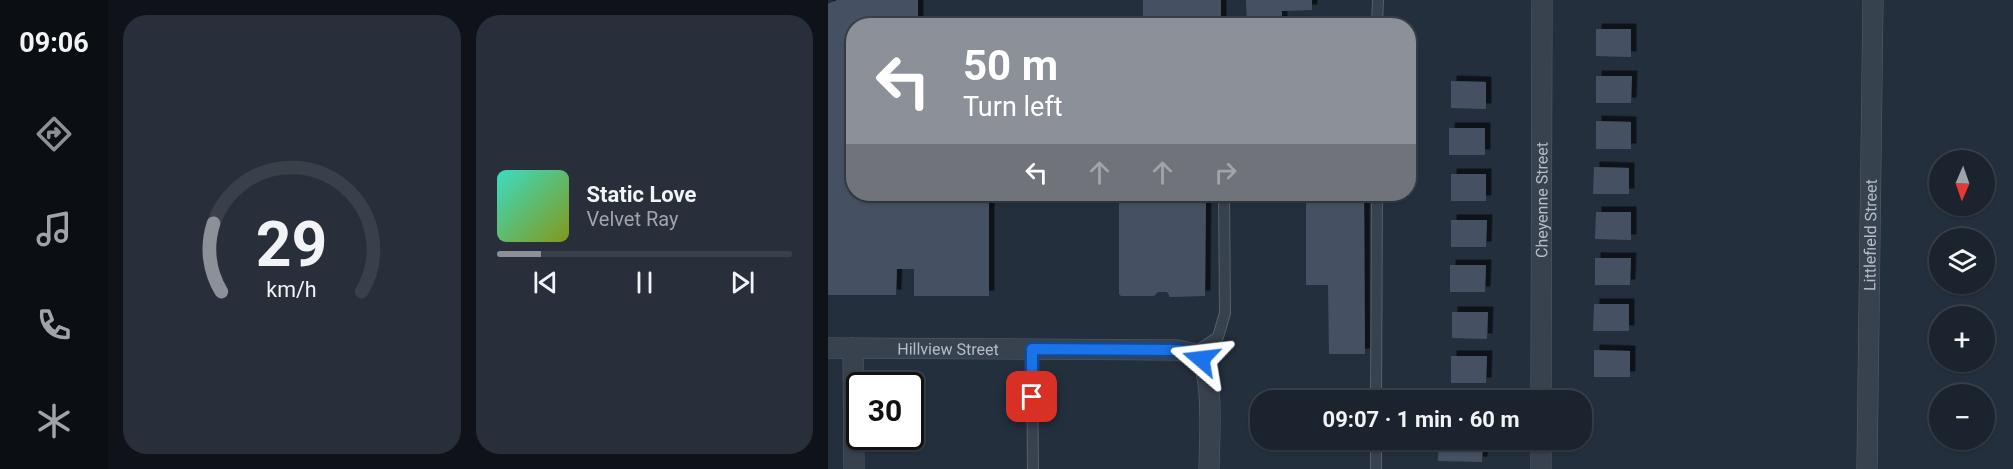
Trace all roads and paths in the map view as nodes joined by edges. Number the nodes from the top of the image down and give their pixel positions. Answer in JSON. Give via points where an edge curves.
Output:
{"nodes":[{"id":1,"x":1378,"y":0,"type":"edge"},
{"id":2,"x":1542,"y":0,"type":"edge"},
{"id":3,"x":1873,"y":0,"type":"edge"},
{"id":4,"x":1377,"y":18,"type":"edge"},
{"id":5,"x":1224,"y":201,"type":"edge"},
{"id":6,"x":1377,"y":201,"type":"edge"},
{"id":7,"x":828,"y":348,"type":"edge"},
{"id":8,"x":853,"y":348,"type":"junction"},
{"id":9,"x":1032,"y":349,"type":"junction"},
{"id":10,"x":1186,"y":352,"type":"junction"},
{"id":11,"x":1376,"y":390,"type":"edge"},
{"id":12,"x":1541,"y":390,"type":"edge"},
{"id":13,"x":1376,"y":450,"type":"edge"},
{"id":14,"x":1541,"y":450,"type":"edge"},
{"id":15,"x":854,"y":469,"type":"edge"},
{"id":16,"x":1033,"y":469,"type":"edge"},
{"id":17,"x":1209,"y":469,"type":"edge"},
{"id":18,"x":1376,"y":469,"type":"edge"},
{"id":19,"x":1540,"y":469,"type":"edge"},
{"id":20,"x":1867,"y":469,"type":"edge"}],
"edges":[{"from":1,"to":4,"type":"lane"},
{"from":2,"to":12,"type":"street","name":"Cheyenne Street"},
{"from":3,"to":20,"type":"street","name":"Littlefield Street"},
{"from":5,"to":10,"type":"lane","via":[[1225,314],[1218,337]]},
{"from":6,"to":11,"type":"lane"},
{"from":7,"to":8,"type":"street","name":"Hillview Street"},
{"from":8,"to":9,"type":"street","name":"Hillview Street"},
{"from":8,"to":15,"type":"street"},
{"from":9,"to":10,"type":"street","name":"Hillview Street"},
{"from":9,"to":16,"type":"lane"},
{"from":10,"to":17,"type":"street","via":[[1201,359],[1209,387]]},
{"from":13,"to":18,"type":"lane"},
{"from":14,"to":19,"type":"street"}]}
